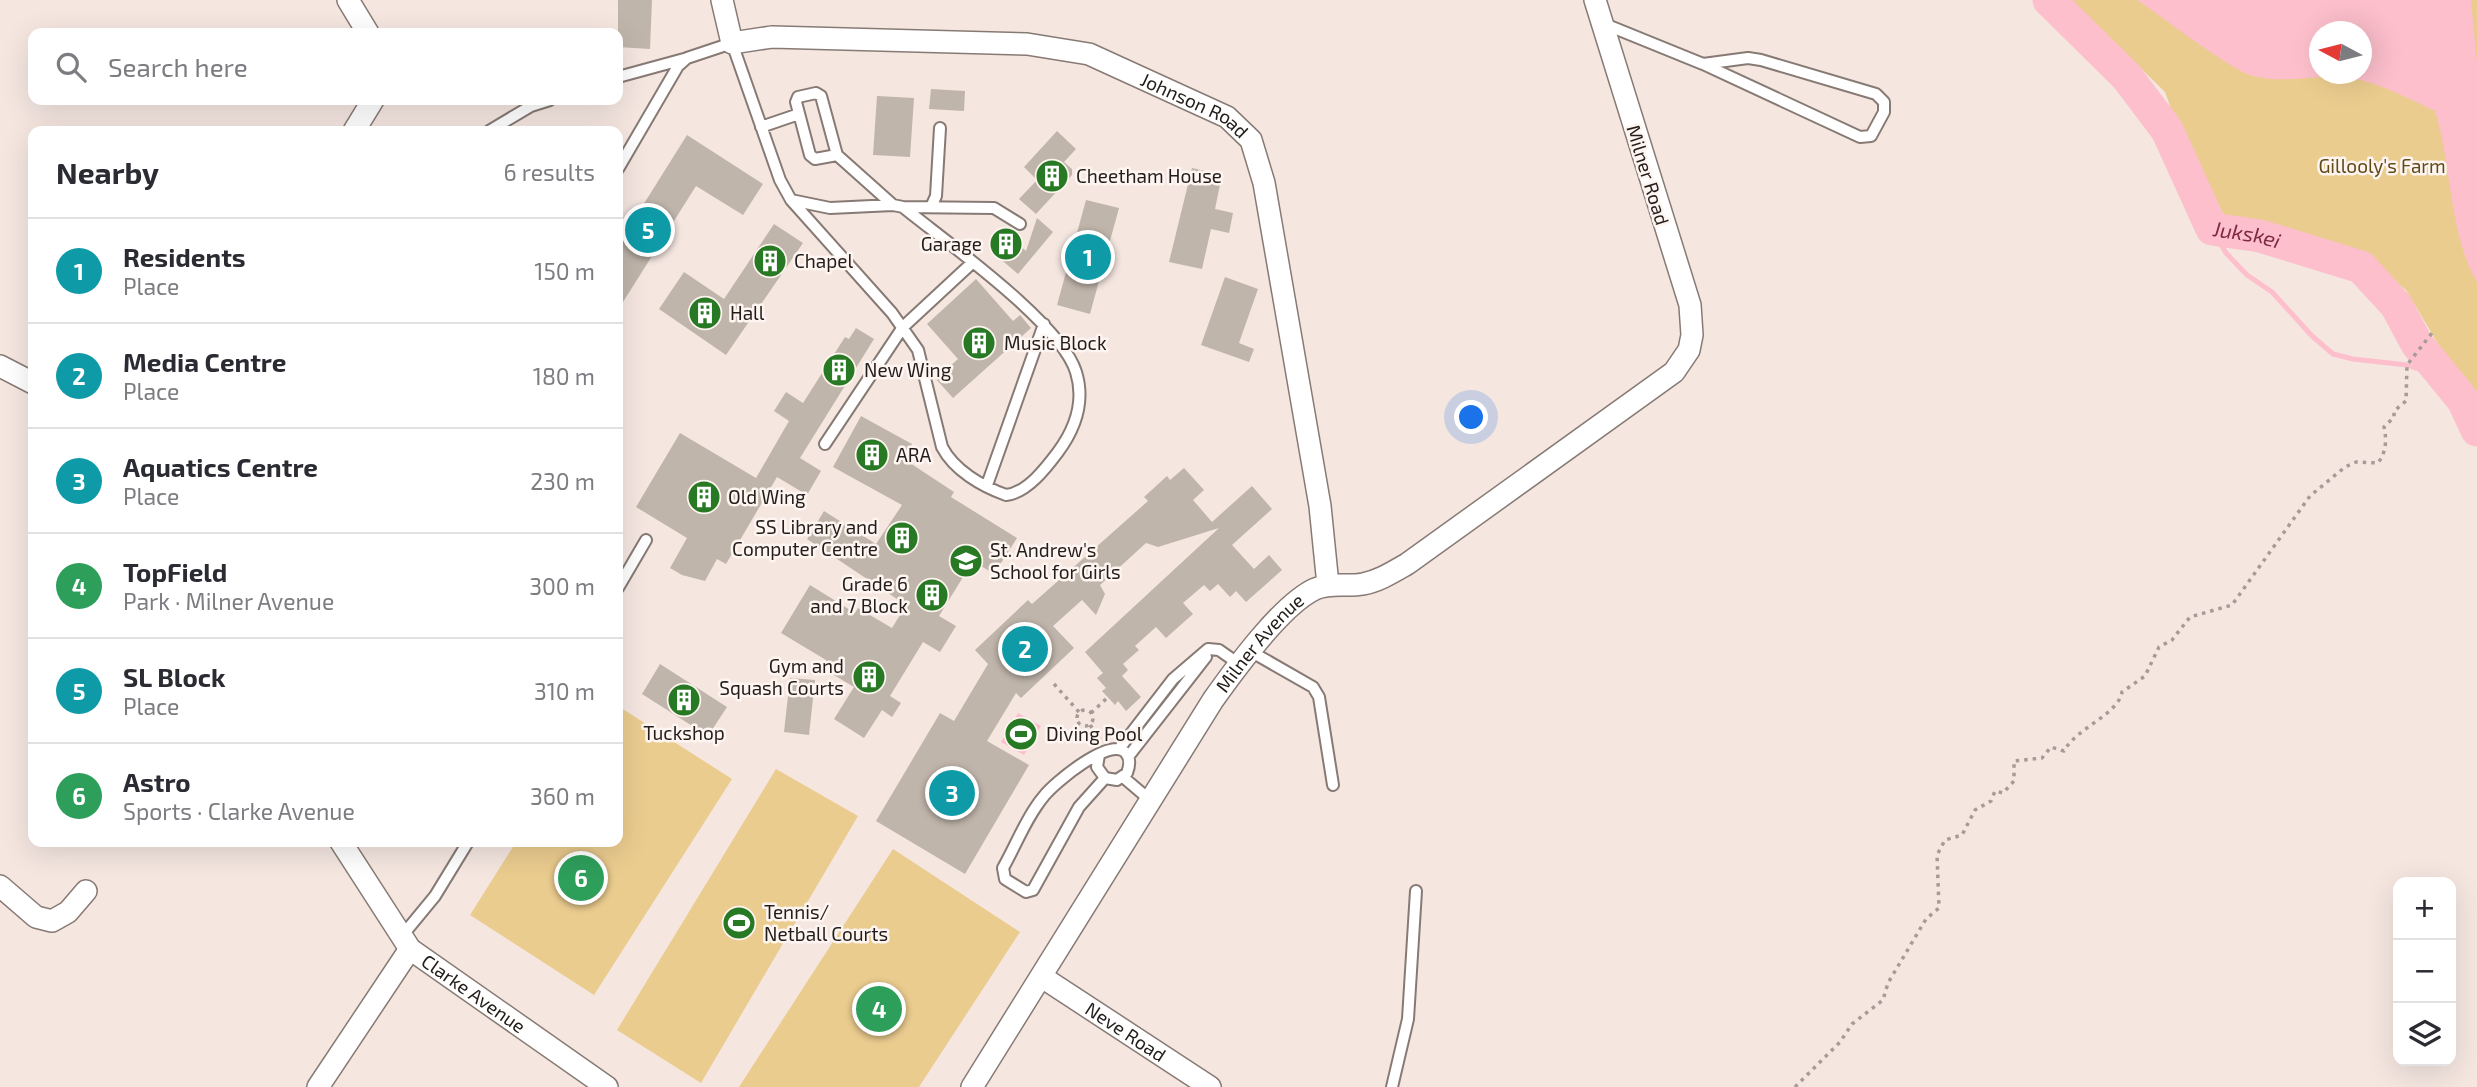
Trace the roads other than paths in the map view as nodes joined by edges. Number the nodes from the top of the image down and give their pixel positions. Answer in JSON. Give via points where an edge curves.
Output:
{"nodes":[{"id":1,"x":348,"y":0,"type":"edge"},
{"id":2,"x":722,"y":0,"type":"edge"},
{"id":3,"x":1595,"y":0,"type":"edge"},
{"id":4,"x":1602,"y":23,"type":"junction"},
{"id":5,"x":365,"y":28,"type":"edge"},
{"id":6,"x":732,"y":43,"type":"junction"},
{"id":7,"x":687,"y":58,"type":"junction"},
{"id":8,"x":1703,"y":64,"type":"junction"},
{"id":9,"x":623,"y":76,"type":"edge"},
{"id":10,"x":370,"y":105,"type":"edge"},
{"id":11,"x":534,"y":105,"type":"edge"},
{"id":12,"x":799,"y":114,"type":"junction"},
{"id":13,"x":357,"y":126,"type":"edge"},
{"id":14,"x":497,"y":126,"type":"edge"},
{"id":15,"x":761,"y":127,"type":"junction"},
{"id":16,"x":940,"y":128,"type":"dead end"},
{"id":17,"x":837,"y":155,"type":"junction"},
{"id":18,"x":623,"y":161,"type":"edge"},
{"id":19,"x":791,"y":200,"type":"junction"},
{"id":20,"x":898,"y":206,"type":"junction"},
{"id":21,"x":931,"y":208,"type":"junction"},
{"id":22,"x":1020,"y":224,"type":"dead end"},
{"id":23,"x":972,"y":263,"type":"junction"},
{"id":24,"x":1044,"y":324,"type":"junction"},
{"id":25,"x":903,"y":327,"type":"junction"},
{"id":26,"x":1689,"y":350,"type":"joint"},
{"id":27,"x":0,"y":366,"type":"edge"},
{"id":28,"x":28,"y":380,"type":"edge"},
{"id":29,"x":825,"y":444,"type":"dead end"},
{"id":30,"x":987,"y":485,"type":"junction"},
{"id":31,"x":646,"y":540,"type":"dead end"},
{"id":32,"x":623,"y":580,"type":"edge"},
{"id":33,"x":1328,"y":585,"type":"junction"},
{"id":34,"x":1215,"y":648,"type":"junction"},
{"id":35,"x":1245,"y":658,"type":"junction"},
{"id":36,"x":1108,"y":751,"type":"junction"},
{"id":37,"x":1128,"y":757,"type":"junction"},
{"id":38,"x":1123,"y":777,"type":"junction"},
{"id":39,"x":1105,"y":778,"type":"junction"},
{"id":40,"x":1333,"y":785,"type":"dead end"},
{"id":41,"x":1150,"y":800,"type":"junction"},
{"id":42,"x":344,"y":847,"type":"edge"},
{"id":43,"x":465,"y":847,"type":"edge"},
{"id":44,"x":0,"y":886,"type":"edge"},
{"id":45,"x":86,"y":891,"type":"dead end"},
{"id":46,"x":1416,"y":891,"type":"dead end"},
{"id":47,"x":406,"y":942,"type":"junction"},
{"id":48,"x":1042,"y":977,"type":"junction"},
{"id":49,"x":318,"y":1087,"type":"edge"},
{"id":50,"x":607,"y":1087,"type":"edge"},
{"id":51,"x":972,"y":1087,"type":"edge"},
{"id":52,"x":1210,"y":1087,"type":"edge"},
{"id":53,"x":1392,"y":1087,"type":"edge"}],
"edges":[{"from":1,"to":5,"type":"street"},
{"from":2,"to":6,"type":"street"},
{"from":3,"to":4,"type":"street","name":"Milner Road"},
{"from":4,"to":8,"type":"lane"},
{"from":4,"to":26,"type":"street","name":"Milner Road","via":[[1690,305]]},
{"from":6,"to":7,"type":"lane"},
{"from":6,"to":15,"type":"lane"},
{"from":6,"to":33,"type":"street","name":"Johnson Road","via":[[750,38],[806,38],[1069,48],[1207,105],[1241,128],[1251,140],[1262,172],[1320,506]]},
{"from":7,"to":9,"type":"lane"},
{"from":7,"to":18,"type":"lane"},
{"from":8,"to":8,"type":"lane","via":[[1860,137],[1871,136],[1884,112],[1884,102],[1876,94],[1761,60]]},
{"from":10,"to":13,"type":"street"},
{"from":11,"to":14,"type":"lane"},
{"from":12,"to":15,"type":"lane"},
{"from":12,"to":17,"type":"lane","via":[[811,157]]},
{"from":12,"to":17,"type":"lane","via":[[796,99],[821,96]]},
{"from":15,"to":19,"type":"lane"},
{"from":16,"to":21,"type":"lane","via":[[936,196]]},
{"from":17,"to":20,"type":"lane"},
{"from":19,"to":20,"type":"lane","via":[[830,208]]},
{"from":19,"to":25,"type":"lane"},
{"from":20,"to":21,"type":"lane"},
{"from":20,"to":23,"type":"lane"},
{"from":21,"to":22,"type":"lane","via":[[995,208]]},
{"from":23,"to":24,"type":"lane"},
{"from":23,"to":25,"type":"lane"},
{"from":24,"to":30,"type":"lane"},
{"from":24,"to":30,"type":"lane","via":[[1076,371],[1080,403],[1071,435],[1032,482],[1006,495]]},
{"from":25,"to":29,"type":"lane"},
{"from":25,"to":30,"type":"lane","via":[[918,350],[942,447],[962,472]]},
{"from":26,"to":33,"type":"street","name":"Milner Avenue","via":[[1674,372],[1407,564],[1364,584]]},
{"from":27,"to":28,"type":"street"},
{"from":31,"to":32,"type":"lane"},
{"from":33,"to":35,"type":"street","name":"Milner Avenue","via":[[1304,596]]},
{"from":34,"to":35,"type":"lane"},
{"from":34,"to":36,"type":"lane","via":[[1172,679]]},
{"from":34,"to":37,"type":"lane"},
{"from":35,"to":40,"type":"lane","via":[[1313,687],[1319,697]]},
{"from":35,"to":41,"type":"street","name":"Milner Avenue"},
{"from":36,"to":37,"type":"lane"},
{"from":36,"to":39,"type":"lane","via":[[1097,767]]},
{"from":36,"to":39,"type":"lane","via":[[1090,758],[1042,798],[1003,868],[1005,879],[1033,890],[1079,807]]},
{"from":37,"to":38,"type":"lane"},
{"from":38,"to":39,"type":"lane"},
{"from":38,"to":41,"type":"lane"},
{"from":41,"to":48,"type":"street","name":"Milner Avenue"},
{"from":42,"to":47,"type":"street","name":"Clarke Avenue"},
{"from":43,"to":47,"type":"lane"},
{"from":44,"to":45,"type":"street","via":[[36,917],[52,920],[68,912]]},
{"from":46,"to":53,"type":"lane","via":[[1408,1019]]},
{"from":47,"to":49,"type":"street"},
{"from":47,"to":50,"type":"street","name":"Clarke Avenue"},
{"from":48,"to":51,"type":"street","name":"Milner Avenue"},
{"from":48,"to":52,"type":"street","name":"Neve Road"}]}
